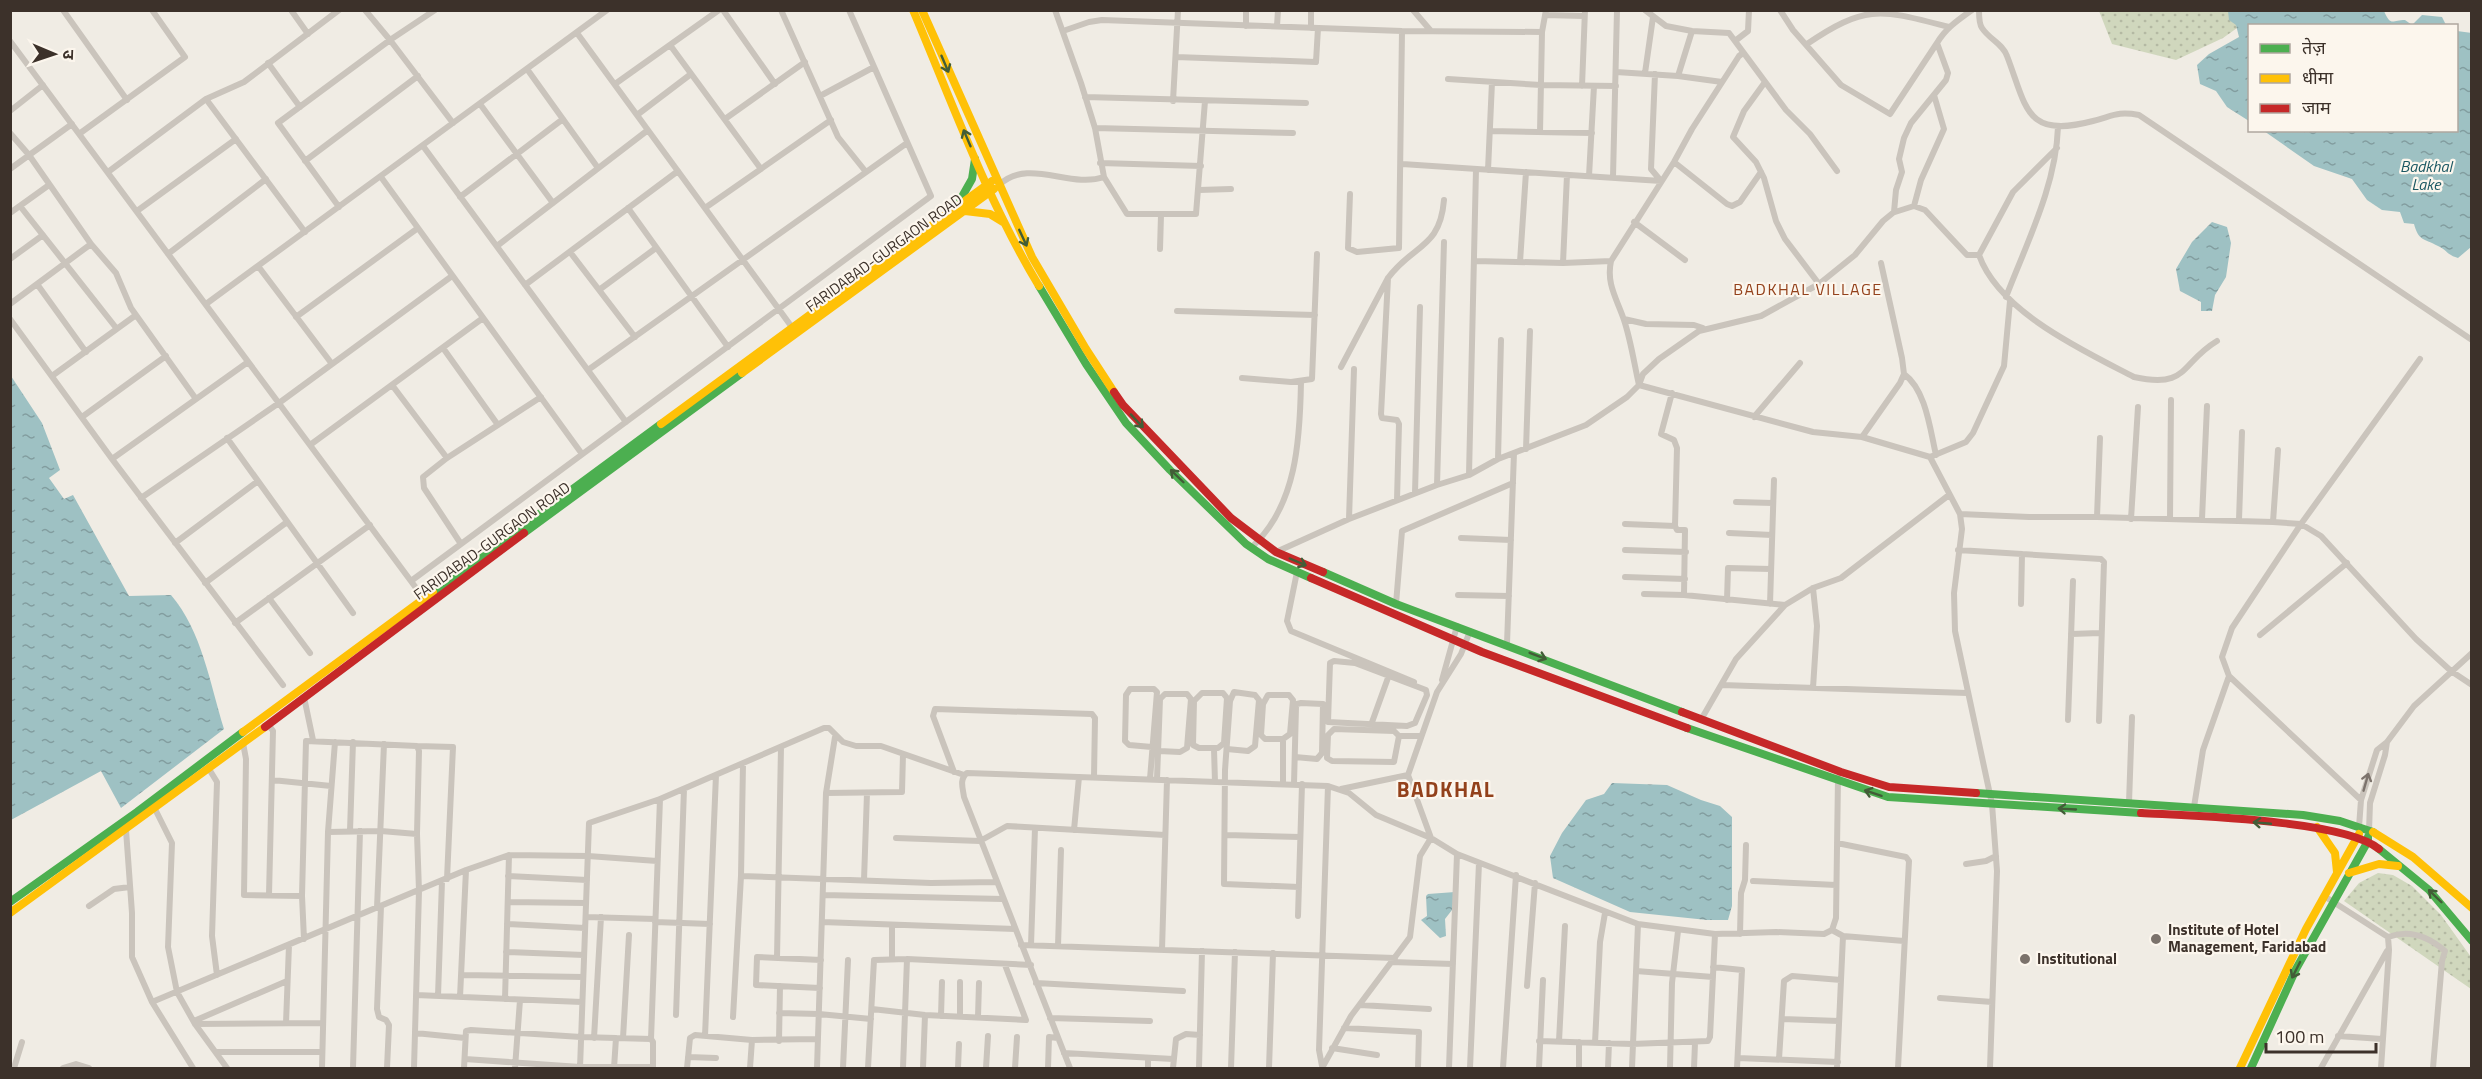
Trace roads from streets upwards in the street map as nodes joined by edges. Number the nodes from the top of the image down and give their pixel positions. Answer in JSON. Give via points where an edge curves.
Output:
{"nodes":[{"id":1,"x":63,"y":10,"type":"edge"},
{"id":2,"x":291,"y":10,"type":"edge"},
{"id":3,"x":339,"y":10,"type":"edge"},
{"id":4,"x":365,"y":10,"type":"edge"},
{"id":5,"x":435,"y":10,"type":"edge"},
{"id":6,"x":607,"y":10,"type":"edge"},
{"id":7,"x":721,"y":10,"type":"edge"},
{"id":8,"x":781,"y":10,"type":"edge"},
{"id":9,"x":849,"y":10,"type":"edge"},
{"id":10,"x":913,"y":10,"type":"edge"},
{"id":11,"x":922,"y":10,"type":"edge"},
{"id":12,"x":1054,"y":10,"type":"edge"},
{"id":13,"x":1178,"y":10,"type":"edge"},
{"id":14,"x":1246,"y":10,"type":"edge"},
{"id":15,"x":1278,"y":10,"type":"edge"},
{"id":16,"x":1311,"y":10,"type":"edge"},
{"id":17,"x":1413,"y":10,"type":"edge"},
{"id":18,"x":1617,"y":10,"type":"edge"},
{"id":19,"x":1645,"y":10,"type":"edge"},
{"id":20,"x":1749,"y":10,"type":"edge"},
{"id":21,"x":1780,"y":10,"type":"edge"},
{"id":22,"x":1972,"y":10,"type":"edge"},
{"id":23,"x":1979,"y":10,"type":"edge"},
{"id":24,"x":156,"y":12,"type":"edge"},
{"id":25,"x":1546,"y":13,"type":"edge"},
{"id":26,"x":1585,"y":13,"type":"edge"},
{"id":27,"x":1653,"y":16,"type":"junction"},
{"id":28,"x":1177,"y":24,"type":"junction"},
{"id":29,"x":1246,"y":26,"type":"junction"},
{"id":30,"x":1277,"y":27,"type":"junction"},
{"id":31,"x":1949,"y":27,"type":"junction"},
{"id":32,"x":1314,"y":28,"type":"junction"},
{"id":33,"x":1063,"y":31,"type":"junction"},
{"id":34,"x":1402,"y":31,"type":"junction"},
{"id":35,"x":1431,"y":31,"type":"junction"},
{"id":36,"x":1692,"y":31,"type":"junction"},
{"id":37,"x":1542,"y":32,"type":"junction"},
{"id":38,"x":577,"y":33,"type":"junction"},
{"id":39,"x":308,"y":34,"type":"junction"},
{"id":40,"x":390,"y":40,"type":"junction"},
{"id":41,"x":10,"y":41,"type":"edge"},
{"id":42,"x":1735,"y":41,"type":"junction"},
{"id":43,"x":1937,"y":43,"type":"junction"},
{"id":44,"x":1807,"y":44,"type":"junction"},
{"id":45,"x":670,"y":45,"type":"junction"},
{"id":46,"x":1743,"y":53,"type":"junction"},
{"id":47,"x":1176,"y":57,"type":"junction"},
{"id":48,"x":805,"y":62,"type":"junction"},
{"id":49,"x":268,"y":63,"type":"junction"},
{"id":50,"x":874,"y":67,"type":"junction"},
{"id":51,"x":527,"y":69,"type":"junction"},
{"id":52,"x":1616,"y":72,"type":"junction"},
{"id":53,"x":692,"y":74,"type":"junction"},
{"id":54,"x":1645,"y":74,"type":"junction"},
{"id":55,"x":1654,"y":74,"type":"junction"},
{"id":56,"x":418,"y":76,"type":"junction"},
{"id":57,"x":1678,"y":76,"type":"junction"},
{"id":58,"x":1448,"y":79,"type":"dead end"},
{"id":59,"x":1492,"y":82,"type":"junction"},
{"id":60,"x":1722,"y":82,"type":"junction"},
{"id":61,"x":1765,"y":82,"type":"junction"},
{"id":62,"x":615,"y":84,"type":"junction"},
{"id":63,"x":775,"y":84,"type":"junction"},
{"id":64,"x":43,"y":85,"type":"junction"},
{"id":65,"x":1541,"y":85,"type":"junction"},
{"id":66,"x":1582,"y":86,"type":"junction"},
{"id":67,"x":1594,"y":86,"type":"junction"},
{"id":68,"x":1616,"y":86,"type":"junction"},
{"id":69,"x":1934,"y":95,"type":"junction"},
{"id":70,"x":820,"y":96,"type":"junction"},
{"id":71,"x":1085,"y":97,"type":"junction"},
{"id":72,"x":206,"y":99,"type":"junction"},
{"id":73,"x":127,"y":100,"type":"junction"},
{"id":74,"x":1173,"y":101,"type":"junction"},
{"id":75,"x":1205,"y":101,"type":"junction"},
{"id":76,"x":1306,"y":103,"type":"dead end"},
{"id":77,"x":480,"y":104,"type":"junction"},
{"id":78,"x":300,"y":107,"type":"junction"},
{"id":79,"x":10,"y":111,"type":"edge"},
{"id":80,"x":637,"y":116,"type":"junction"},
{"id":81,"x":563,"y":119,"type":"junction"},
{"id":82,"x":725,"y":119,"type":"junction"},
{"id":83,"x":831,"y":120,"type":"junction"},
{"id":84,"x":453,"y":123,"type":"junction"},
{"id":85,"x":72,"y":124,"type":"junction"},
{"id":86,"x":2058,"y":127,"type":"junction"},
{"id":87,"x":1095,"y":128,"type":"junction"},
{"id":88,"x":648,"y":130,"type":"junction"},
{"id":89,"x":1203,"y":131,"type":"junction"},
{"id":90,"x":1490,"y":131,"type":"junction"},
{"id":91,"x":1540,"y":132,"type":"junction"},
{"id":92,"x":10,"y":133,"type":"edge"},
{"id":93,"x":1293,"y":133,"type":"dead end"},
{"id":94,"x":1592,"y":133,"type":"junction"},
{"id":95,"x":80,"y":134,"type":"junction"},
{"id":96,"x":236,"y":139,"type":"junction"},
{"id":97,"x":908,"y":143,"type":"junction"},
{"id":98,"x":423,"y":146,"type":"junction"},
{"id":99,"x":2057,"y":148,"type":"junction"},
{"id":100,"x":517,"y":154,"type":"junction"},
{"id":101,"x":29,"y":155,"type":"junction"},
{"id":102,"x":975,"y":157,"type":"junction"},
{"id":103,"x":305,"y":161,"type":"junction"},
{"id":104,"x":1674,"y":162,"type":"junction"},
{"id":105,"x":1100,"y":163,"type":"junction"},
{"id":106,"x":1402,"y":164,"type":"junction"},
{"id":107,"x":1201,"y":166,"type":"junction"},
{"id":108,"x":598,"y":168,"type":"junction"},
{"id":109,"x":10,"y":169,"type":"edge"},
{"id":110,"x":761,"y":169,"type":"junction"},
{"id":111,"x":1476,"y":169,"type":"junction"},
{"id":112,"x":1488,"y":170,"type":"junction"},
{"id":113,"x":678,"y":171,"type":"junction"},
{"id":114,"x":1837,"y":171,"type":"dead end"},
{"id":115,"x":108,"y":172,"type":"junction"},
{"id":116,"x":866,"y":172,"type":"junction"},
{"id":117,"x":1526,"y":172,"type":"junction"},
{"id":118,"x":1761,"y":172,"type":"junction"},
{"id":119,"x":1567,"y":175,"type":"junction"},
{"id":120,"x":1589,"y":176,"type":"junction"},
{"id":121,"x":381,"y":177,"type":"junction"},
{"id":122,"x":1104,"y":177,"type":"junction"},
{"id":123,"x":1613,"y":177,"type":"junction"},
{"id":124,"x":266,"y":179,"type":"junction"},
{"id":125,"x":1661,"y":181,"type":"junction"},
{"id":126,"x":997,"y":182,"type":"junction"},
{"id":127,"x":49,"y":185,"type":"junction"},
{"id":128,"x":989,"y":188,"type":"junction"},
{"id":129,"x":1231,"y":189,"type":"dead end"},
{"id":130,"x":1199,"y":190,"type":"junction"},
{"id":131,"x":1350,"y":194,"type":"dead end"},
{"id":132,"x":460,"y":197,"type":"junction"},
{"id":133,"x":1444,"y":200,"type":"dead end"},
{"id":134,"x":553,"y":203,"type":"junction"},
{"id":135,"x":20,"y":206,"type":"junction"},
{"id":136,"x":1914,"y":206,"type":"junction"},
{"id":137,"x":339,"y":207,"type":"junction"},
{"id":138,"x":628,"y":208,"type":"junction"},
{"id":139,"x":705,"y":208,"type":"junction"},
{"id":140,"x":959,"y":210,"type":"junction"},
{"id":141,"x":137,"y":211,"type":"junction"},
{"id":142,"x":1894,"y":212,"type":"junction"},
{"id":143,"x":10,"y":213,"type":"edge"},
{"id":144,"x":1161,"y":215,"type":"junction"},
{"id":145,"x":1634,"y":222,"type":"junction"},
{"id":146,"x":1006,"y":224,"type":"junction"},
{"id":147,"x":418,"y":228,"type":"junction"},
{"id":148,"x":305,"y":232,"type":"junction"},
{"id":149,"x":43,"y":235,"type":"junction"},
{"id":150,"x":1444,"y":242,"type":"dead end"},
{"id":151,"x":91,"y":244,"type":"junction"},
{"id":152,"x":497,"y":246,"type":"junction"},
{"id":153,"x":656,"y":248,"type":"junction"},
{"id":154,"x":1160,"y":249,"type":"dead end"},
{"id":155,"x":570,"y":252,"type":"junction"},
{"id":156,"x":168,"y":254,"type":"junction"},
{"id":157,"x":1317,"y":254,"type":"dead end"},
{"id":158,"x":1979,"y":255,"type":"junction"},
{"id":159,"x":10,"y":259,"type":"edge"},
{"id":160,"x":743,"y":260,"type":"junction"},
{"id":161,"x":1684,"y":260,"type":"dead end"},
{"id":162,"x":1474,"y":261,"type":"junction"},
{"id":163,"x":1611,"y":261,"type":"junction"},
{"id":164,"x":1520,"y":262,"type":"junction"},
{"id":165,"x":65,"y":263,"type":"junction"},
{"id":166,"x":1563,"y":263,"type":"junction"},
{"id":167,"x":1881,"y":263,"type":"dead end"},
{"id":168,"x":258,"y":266,"type":"junction"},
{"id":169,"x":453,"y":276,"type":"junction"},
{"id":170,"x":1388,"y":278,"type":"junction"},
{"id":171,"x":37,"y":284,"type":"junction"},
{"id":172,"x":1819,"y":284,"type":"junction"},
{"id":173,"x":525,"y":285,"type":"junction"},
{"id":174,"x":598,"y":290,"type":"junction"},
{"id":175,"x":692,"y":297,"type":"junction"},
{"id":176,"x":2008,"y":299,"type":"junction"},
{"id":177,"x":10,"y":303,"type":"edge"},
{"id":178,"x":206,"y":304,"type":"junction"},
{"id":179,"x":1420,"y":307,"type":"dead end"},
{"id":180,"x":779,"y":309,"type":"junction"},
{"id":181,"x":1177,"y":311,"type":"dead end"},
{"id":182,"x":136,"y":315,"type":"junction"},
{"id":183,"x":1315,"y":315,"type":"junction"},
{"id":184,"x":296,"y":316,"type":"junction"},
{"id":185,"x":483,"y":318,"type":"junction"},
{"id":186,"x":10,"y":319,"type":"edge"},
{"id":187,"x":1624,"y":319,"type":"junction"},
{"id":188,"x":1703,"y":328,"type":"junction"},
{"id":189,"x":117,"y":329,"type":"junction"},
{"id":190,"x":794,"y":331,"type":"junction"},
{"id":191,"x":1530,"y":331,"type":"dead end"},
{"id":192,"x":635,"y":337,"type":"junction"},
{"id":193,"x":1501,"y":340,"type":"dead end"},
{"id":194,"x":2472,"y":340,"type":"edge"},
{"id":195,"x":2217,"y":341,"type":"dead end"},
{"id":196,"x":728,"y":347,"type":"junction"},
{"id":197,"x":442,"y":348,"type":"junction"},
{"id":198,"x":86,"y":352,"type":"junction"},
{"id":199,"x":166,"y":356,"type":"junction"},
{"id":200,"x":2420,"y":359,"type":"dead end"},
{"id":201,"x":248,"y":362,"type":"junction"},
{"id":202,"x":1800,"y":363,"type":"dead end"},
{"id":203,"x":332,"y":364,"type":"junction"},
{"id":204,"x":1341,"y":367,"type":"dead end"},
{"id":205,"x":1354,"y":369,"type":"dead end"},
{"id":206,"x":588,"y":370,"type":"junction"},
{"id":207,"x":1904,"y":374,"type":"junction"},
{"id":208,"x":52,"y":376,"type":"junction"},
{"id":209,"x":1242,"y":378,"type":"dead end"},
{"id":210,"x":1301,"y":382,"type":"junction"},
{"id":211,"x":392,"y":384,"type":"junction"},
{"id":212,"x":1639,"y":385,"type":"junction"},
{"id":213,"x":1672,"y":393,"type":"junction"},
{"id":214,"x":540,"y":397,"type":"junction"},
{"id":215,"x":196,"y":399,"type":"junction"},
{"id":216,"x":2170,"y":400,"type":"dead end"},
{"id":217,"x":279,"y":403,"type":"junction"},
{"id":218,"x":2207,"y":406,"type":"dead end"},
{"id":219,"x":2138,"y":407,"type":"dead end"},
{"id":220,"x":82,"y":417,"type":"junction"},
{"id":221,"x":1754,"y":417,"type":"junction"},
{"id":222,"x":626,"y":422,"type":"junction"},
{"id":223,"x":498,"y":425,"type":"junction"},
{"id":224,"x":2242,"y":432,"type":"dead end"},
{"id":225,"x":1862,"y":437,"type":"junction"},
{"id":226,"x":227,"y":438,"type":"junction"},
{"id":227,"x":2100,"y":438,"type":"dead end"},
{"id":228,"x":310,"y":445,"type":"junction"},
{"id":229,"x":1526,"y":449,"type":"junction"},
{"id":230,"x":2278,"y":450,"type":"dead end"},
{"id":231,"x":1514,"y":453,"type":"junction"},
{"id":232,"x":582,"y":454,"type":"junction"},
{"id":233,"x":1933,"y":456,"type":"junction"},
{"id":234,"x":447,"y":458,"type":"junction"},
{"id":235,"x":112,"y":459,"type":"junction"},
{"id":236,"x":1498,"y":459,"type":"junction"},
{"id":237,"x":1469,"y":475,"type":"junction"},
{"id":238,"x":1774,"y":480,"type":"dead end"},
{"id":239,"x":258,"y":481,"type":"junction"},
{"id":240,"x":1513,"y":483,"type":"junction"},
{"id":241,"x":1437,"y":485,"type":"junction"},
{"id":242,"x":1415,"y":493,"type":"junction"},
{"id":243,"x":1949,"y":495,"type":"junction"},
{"id":244,"x":141,"y":498,"type":"junction"},
{"id":245,"x":1397,"y":500,"type":"junction"},
{"id":246,"x":1736,"y":502,"type":"dead end"},
{"id":247,"x":1773,"y":503,"type":"junction"},
{"id":248,"x":1960,"y":514,"type":"junction"},
{"id":249,"x":2097,"y":517,"type":"junction"},
{"id":250,"x":1349,"y":519,"type":"junction"},
{"id":251,"x":2131,"y":519,"type":"junction"},
{"id":252,"x":2170,"y":519,"type":"junction"},
{"id":253,"x":2202,"y":519,"type":"junction"},
{"id":254,"x":2239,"y":520,"type":"junction"},
{"id":255,"x":287,"y":522,"type":"junction"},
{"id":256,"x":2273,"y":522,"type":"junction"},
{"id":257,"x":1625,"y":524,"type":"dead end"},
{"id":258,"x":2301,"y":524,"type":"junction"},
{"id":259,"x":370,"y":525,"type":"junction"},
{"id":260,"x":1675,"y":526,"type":"junction"},
{"id":261,"x":1729,"y":533,"type":"dead end"},
{"id":262,"x":1772,"y":535,"type":"junction"},
{"id":263,"x":1461,"y":538,"type":"dead end"},
{"id":264,"x":1511,"y":540,"type":"junction"},
{"id":265,"x":1259,"y":541,"type":"junction"},
{"id":266,"x":175,"y":543,"type":"junction"},
{"id":267,"x":461,"y":544,"type":"junction"},
{"id":268,"x":1251,"y":548,"type":"junction"},
{"id":269,"x":1625,"y":550,"type":"dead end"},
{"id":270,"x":1958,"y":550,"type":"junction"},
{"id":271,"x":1276,"y":552,"type":"junction"},
{"id":272,"x":1686,"y":552,"type":"junction"},
{"id":273,"x":2022,"y":554,"type":"junction"},
{"id":274,"x":317,"y":563,"type":"junction"},
{"id":275,"x":2347,"y":563,"type":"junction"},
{"id":276,"x":1771,"y":569,"type":"junction"},
{"id":277,"x":1297,"y":572,"type":"junction"},
{"id":278,"x":1625,"y":576,"type":"dead end"},
{"id":279,"x":1685,"y":579,"type":"junction"},
{"id":280,"x":2073,"y":580,"type":"dead end"},
{"id":281,"x":411,"y":581,"type":"junction"},
{"id":282,"x":205,"y":583,"type":"junction"},
{"id":283,"x":1813,"y":588,"type":"junction"},
{"id":284,"x":1644,"y":594,"type":"dead end"},
{"id":285,"x":1458,"y":595,"type":"dead end"},
{"id":286,"x":1684,"y":595,"type":"junction"},
{"id":287,"x":1509,"y":596,"type":"junction"},
{"id":288,"x":269,"y":598,"type":"junction"},
{"id":289,"x":1727,"y":600,"type":"junction"},
{"id":290,"x":426,"y":601,"type":"junction"},
{"id":291,"x":1396,"y":604,"type":"junction"},
{"id":292,"x":1770,"y":604,"type":"junction"},
{"id":293,"x":1785,"y":604,"type":"junction"},
{"id":294,"x":2021,"y":604,"type":"dead end"},
{"id":295,"x":353,"y":613,"type":"dead end"},
{"id":296,"x":235,"y":622,"type":"junction"},
{"id":297,"x":1457,"y":626,"type":"junction"},
{"id":298,"x":1470,"y":632,"type":"junction"},
{"id":299,"x":2100,"y":633,"type":"junction"},
{"id":300,"x":2071,"y":634,"type":"junction"},
{"id":301,"x":2260,"y":634,"type":"dead end"},
{"id":302,"x":1452,"y":639,"type":"junction"},
{"id":303,"x":1465,"y":644,"type":"junction"},
{"id":304,"x":1507,"y":644,"type":"junction"},
{"id":305,"x":310,"y":653,"type":"dead end"},
{"id":306,"x":2472,"y":653,"type":"edge"},
{"id":307,"x":2451,"y":671,"type":"junction"},
{"id":308,"x":1390,"y":674,"type":"junction"},
{"id":309,"x":2229,"y":676,"type":"junction"},
{"id":310,"x":1441,"y":684,"type":"junction"},
{"id":311,"x":283,"y":685,"type":"dead end"},
{"id":312,"x":1722,"y":685,"type":"junction"},
{"id":313,"x":2472,"y":685,"type":"edge"},
{"id":314,"x":1813,"y":688,"type":"junction"},
{"id":315,"x":1437,"y":692,"type":"junction"},
{"id":316,"x":1967,"y":693,"type":"junction"},
{"id":317,"x":297,"y":699,"type":"junction"},
{"id":318,"x":2132,"y":717,"type":"dead end"},
{"id":319,"x":1702,"y":718,"type":"junction"},
{"id":320,"x":2068,"y":720,"type":"dead end"},
{"id":321,"x":2099,"y":721,"type":"dead end"},
{"id":322,"x":268,"y":724,"type":"junction"},
{"id":323,"x":1371,"y":725,"type":"junction"},
{"id":324,"x":1399,"y":736,"type":"junction"},
{"id":325,"x":1421,"y":736,"type":"junction"},
{"id":326,"x":835,"y":737,"type":"junction"},
{"id":327,"x":1283,"y":739,"type":"junction"},
{"id":328,"x":313,"y":740,"type":"junction"},
{"id":329,"x":335,"y":742,"type":"junction"},
{"id":330,"x":353,"y":742,"type":"junction"},
{"id":331,"x":2387,"y":742,"type":"junction"},
{"id":332,"x":243,"y":743,"type":"junction"},
{"id":333,"x":384,"y":744,"type":"junction"},
{"id":334,"x":417,"y":746,"type":"junction"},
{"id":335,"x":781,"y":747,"type":"junction"},
{"id":336,"x":1156,"y":749,"type":"junction"},
{"id":337,"x":1214,"y":749,"type":"junction"},
{"id":338,"x":1227,"y":749,"type":"junction"},
{"id":339,"x":903,"y":754,"type":"junction"},
{"id":340,"x":1295,"y":757,"type":"junction"},
{"id":341,"x":742,"y":764,"type":"junction"},
{"id":342,"x":209,"y":769,"type":"junction"},
{"id":343,"x":1838,"y":771,"type":"junction"},
{"id":344,"x":954,"y":772,"type":"junction"},
{"id":345,"x":716,"y":775,"type":"junction"},
{"id":346,"x":964,"y":775,"type":"junction"},
{"id":347,"x":1408,"y":775,"type":"junction"},
{"id":348,"x":1079,"y":777,"type":"junction"},
{"id":349,"x":1094,"y":777,"type":"junction"},
{"id":350,"x":1153,"y":779,"type":"junction"},
{"id":351,"x":272,"y":780,"type":"junction"},
{"id":352,"x":1167,"y":780,"type":"junction"},
{"id":353,"x":1838,"y":781,"type":"junction"},
{"id":354,"x":1215,"y":782,"type":"junction"},
{"id":355,"x":1226,"y":782,"type":"junction"},
{"id":356,"x":306,"y":783,"type":"junction"},
{"id":357,"x":1283,"y":784,"type":"junction"},
{"id":358,"x":1294,"y":784,"type":"junction"},
{"id":359,"x":1302,"y":784,"type":"junction"},
{"id":360,"x":331,"y":786,"type":"junction"},
{"id":361,"x":1328,"y":786,"type":"junction"},
{"id":362,"x":684,"y":789,"type":"junction"},
{"id":363,"x":1341,"y":789,"type":"junction"},
{"id":364,"x":826,"y":793,"type":"junction"},
{"id":365,"x":867,"y":793,"type":"junction"},
{"id":366,"x":660,"y":799,"type":"junction"},
{"id":367,"x":1991,"y":799,"type":"junction"},
{"id":368,"x":2361,"y":800,"type":"junction"},
{"id":369,"x":2129,"y":803,"type":"junction"},
{"id":370,"x":2194,"y":807,"type":"junction"},
{"id":371,"x":155,"y":809,"type":"junction"},
{"id":372,"x":2224,"y":809,"type":"junction"},
{"id":373,"x":2223,"y":820,"type":"junction"},
{"id":374,"x":2317,"y":827,"type":"junction"},
{"id":375,"x":2359,"y":827,"type":"junction"},
{"id":376,"x":1035,"y":828,"type":"junction"},
{"id":377,"x":126,"y":830,"type":"junction"},
{"id":378,"x":1074,"y":830,"type":"junction"},
{"id":379,"x":350,"y":831,"type":"junction"},
{"id":380,"x":360,"y":831,"type":"junction"},
{"id":381,"x":381,"y":831,"type":"junction"},
{"id":382,"x":2369,"y":831,"type":"junction"},
{"id":383,"x":328,"y":832,"type":"junction"},
{"id":384,"x":417,"y":834,"type":"junction"},
{"id":385,"x":1165,"y":835,"type":"junction"},
{"id":386,"x":1226,"y":835,"type":"junction"},
{"id":387,"x":1300,"y":837,"type":"junction"},
{"id":388,"x":896,"y":838,"type":"dead end"},
{"id":389,"x":1431,"y":838,"type":"junction"},
{"id":390,"x":2358,"y":838,"type":"junction"},
{"id":391,"x":980,"y":841,"type":"junction"},
{"id":392,"x":2368,"y":841,"type":"junction"},
{"id":393,"x":1837,"y":843,"type":"junction"},
{"id":394,"x":1746,"y":845,"type":"dead end"},
{"id":395,"x":1061,"y":850,"type":"dead end"},
{"id":396,"x":1457,"y":854,"type":"junction"},
{"id":397,"x":509,"y":855,"type":"junction"},
{"id":398,"x":588,"y":856,"type":"junction"},
{"id":399,"x":1996,"y":856,"type":"junction"},
{"id":400,"x":657,"y":861,"type":"junction"},
{"id":401,"x":1479,"y":863,"type":"junction"},
{"id":402,"x":1966,"y":864,"type":"dead end"},
{"id":403,"x":2401,"y":867,"type":"junction"},
{"id":404,"x":466,"y":870,"type":"junction"},
{"id":405,"x":2349,"y":874,"type":"junction"},
{"id":406,"x":1516,"y":875,"type":"junction"},
{"id":407,"x":508,"y":876,"type":"junction"},
{"id":408,"x":741,"y":876,"type":"junction"},
{"id":409,"x":778,"y":878,"type":"junction"},
{"id":410,"x":2335,"y":878,"type":"junction"},
{"id":411,"x":823,"y":879,"type":"junction"},
{"id":412,"x":445,"y":880,"type":"junction"},
{"id":413,"x":587,"y":880,"type":"junction"},
{"id":414,"x":864,"y":880,"type":"junction"},
{"id":415,"x":1753,"y":881,"type":"dead end"},
{"id":416,"x":996,"y":882,"type":"junction"},
{"id":417,"x":1535,"y":883,"type":"junction"},
{"id":418,"x":1836,"y":885,"type":"junction"},
{"id":419,"x":130,"y":887,"type":"junction"},
{"id":420,"x":1299,"y":887,"type":"junction"},
{"id":421,"x":419,"y":891,"type":"junction"},
{"id":422,"x":269,"y":895,"type":"junction"},
{"id":423,"x":823,"y":895,"type":"junction"},
{"id":424,"x":302,"y":896,"type":"junction"},
{"id":425,"x":2324,"y":896,"type":"junction"},
{"id":426,"x":1003,"y":899,"type":"junction"},
{"id":427,"x":2333,"y":901,"type":"junction"},
{"id":428,"x":10,"y":902,"type":"edge"},
{"id":429,"x":508,"y":902,"type":"junction"},
{"id":430,"x":586,"y":903,"type":"junction"},
{"id":431,"x":88,"y":906,"type":"dead end"},
{"id":432,"x":379,"y":907,"type":"junction"},
{"id":433,"x":2472,"y":908,"type":"edge"},
{"id":434,"x":10,"y":913,"type":"edge"},
{"id":435,"x":1605,"y":913,"type":"junction"},
{"id":436,"x":358,"y":916,"type":"junction"},
{"id":437,"x":1298,"y":916,"type":"dead end"},
{"id":438,"x":586,"y":917,"type":"junction"},
{"id":439,"x":601,"y":917,"type":"junction"},
{"id":440,"x":655,"y":921,"type":"junction"},
{"id":441,"x":822,"y":922,"type":"junction"},
{"id":442,"x":679,"y":923,"type":"junction"},
{"id":443,"x":507,"y":924,"type":"junction"},
{"id":444,"x":710,"y":924,"type":"junction"},
{"id":445,"x":1638,"y":924,"type":"junction"},
{"id":446,"x":892,"y":925,"type":"junction"},
{"id":447,"x":1565,"y":926,"type":"dead end"},
{"id":448,"x":585,"y":928,"type":"junction"},
{"id":449,"x":327,"y":929,"type":"junction"},
{"id":450,"x":1015,"y":929,"type":"junction"},
{"id":451,"x":1832,"y":930,"type":"junction"},
{"id":452,"x":1677,"y":931,"type":"junction"},
{"id":453,"x":1715,"y":934,"type":"junction"},
{"id":454,"x":1740,"y":934,"type":"junction"},
{"id":455,"x":629,"y":935,"type":"dead end"},
{"id":456,"x":1843,"y":936,"type":"junction"},
{"id":457,"x":2388,"y":937,"type":"junction"},
{"id":458,"x":304,"y":939,"type":"junction"},
{"id":459,"x":2472,"y":941,"type":"edge"},
{"id":460,"x":1904,"y":942,"type":"junction"},
{"id":461,"x":289,"y":945,"type":"junction"},
{"id":462,"x":1021,"y":945,"type":"junction"},
{"id":463,"x":1031,"y":945,"type":"junction"},
{"id":464,"x":1058,"y":946,"type":"junction"},
{"id":465,"x":2389,"y":948,"type":"junction"},
{"id":466,"x":1162,"y":950,"type":"junction"},
{"id":467,"x":506,"y":951,"type":"junction"},
{"id":468,"x":1202,"y":951,"type":"junction"},
{"id":469,"x":1235,"y":952,"type":"junction"},
{"id":470,"x":1273,"y":954,"type":"junction"},
{"id":471,"x":584,"y":955,"type":"junction"},
{"id":472,"x":1323,"y":955,"type":"junction"},
{"id":473,"x":777,"y":958,"type":"junction"},
{"id":474,"x":892,"y":959,"type":"junction"},
{"id":475,"x":907,"y":959,"type":"junction"},
{"id":476,"x":820,"y":960,"type":"junction"},
{"id":477,"x":848,"y":960,"type":"dead end"},
{"id":478,"x":1393,"y":960,"type":"junction"},
{"id":479,"x":1454,"y":964,"type":"junction"},
{"id":480,"x":1005,"y":965,"type":"junction"},
{"id":481,"x":1031,"y":965,"type":"junction"},
{"id":482,"x":1713,"y":967,"type":"junction"},
{"id":483,"x":1636,"y":971,"type":"junction"},
{"id":484,"x":1672,"y":974,"type":"junction"},
{"id":485,"x":217,"y":975,"type":"junction"},
{"id":486,"x":461,"y":975,"type":"junction"},
{"id":487,"x":506,"y":977,"type":"junction"},
{"id":488,"x":583,"y":977,"type":"junction"},
{"id":489,"x":1713,"y":977,"type":"junction"},
{"id":490,"x":1543,"y":980,"type":"dead end"},
{"id":491,"x":1841,"y":980,"type":"junction"},
{"id":492,"x":287,"y":981,"type":"junction"},
{"id":493,"x":942,"y":982,"type":"dead end"},
{"id":494,"x":960,"y":982,"type":"dead end"},
{"id":495,"x":979,"y":983,"type":"dead end"},
{"id":496,"x":1036,"y":983,"type":"junction"},
{"id":497,"x":780,"y":986,"type":"junction"},
{"id":498,"x":1527,"y":986,"type":"dead end"},
{"id":499,"x":820,"y":988,"type":"junction"},
{"id":500,"x":1183,"y":991,"type":"dead end"},
{"id":501,"x":177,"y":992,"type":"junction"},
{"id":502,"x":416,"y":995,"type":"junction"},
{"id":503,"x":438,"y":996,"type":"junction"},
{"id":504,"x":460,"y":997,"type":"junction"},
{"id":505,"x":1940,"y":998,"type":"dead end"},
{"id":506,"x":505,"y":999,"type":"junction"},
{"id":507,"x":520,"y":1000,"type":"junction"},
{"id":508,"x":152,"y":1002,"type":"junction"},
{"id":509,"x":582,"y":1002,"type":"junction"},
{"id":510,"x":1992,"y":1002,"type":"junction"},
{"id":511,"x":1360,"y":1005,"type":"junction"},
{"id":512,"x":1429,"y":1009,"type":"dead end"},
{"id":513,"x":872,"y":1010,"type":"junction"},
{"id":514,"x":905,"y":1012,"type":"junction"},
{"id":515,"x":779,"y":1013,"type":"junction"},
{"id":516,"x":819,"y":1014,"type":"junction"},
{"id":517,"x":676,"y":1015,"type":"dead end"},
{"id":518,"x":925,"y":1015,"type":"junction"},
{"id":519,"x":941,"y":1016,"type":"junction"},
{"id":520,"x":960,"y":1016,"type":"junction"},
{"id":521,"x":733,"y":1017,"type":"dead end"},
{"id":522,"x":978,"y":1017,"type":"junction"},
{"id":523,"x":845,"y":1018,"type":"junction"},
{"id":524,"x":1050,"y":1018,"type":"junction"},
{"id":525,"x":871,"y":1019,"type":"junction"},
{"id":526,"x":1782,"y":1019,"type":"junction"},
{"id":527,"x":1150,"y":1021,"type":"dead end"},
{"id":528,"x":1839,"y":1021,"type":"junction"},
{"id":529,"x":195,"y":1022,"type":"junction"},
{"id":530,"x":286,"y":1023,"type":"junction"},
{"id":531,"x":323,"y":1023,"type":"junction"},
{"id":532,"x":1344,"y":1028,"type":"junction"},
{"id":533,"x":519,"y":1032,"type":"junction"},
{"id":534,"x":415,"y":1033,"type":"junction"},
{"id":535,"x":1200,"y":1035,"type":"junction"},
{"id":536,"x":705,"y":1036,"type":"junction"},
{"id":537,"x":988,"y":1036,"type":"dead end"},
{"id":538,"x":2338,"y":1036,"type":"junction"},
{"id":539,"x":581,"y":1037,"type":"junction"},
{"id":540,"x":1017,"y":1037,"type":"dead end"},
{"id":541,"x":465,"y":1038,"type":"junction"},
{"id":542,"x":594,"y":1038,"type":"junction"},
{"id":543,"x":619,"y":1038,"type":"junction"},
{"id":544,"x":1058,"y":1038,"type":"junction"},
{"id":545,"x":651,"y":1039,"type":"junction"},
{"id":546,"x":2382,"y":1039,"type":"junction"},
{"id":547,"x":752,"y":1040,"type":"junction"},
{"id":548,"x":818,"y":1040,"type":"junction"},
{"id":549,"x":779,"y":1041,"type":"junction"},
{"id":550,"x":1539,"y":1041,"type":"junction"},
{"id":551,"x":1559,"y":1041,"type":"junction"},
{"id":552,"x":22,"y":1042,"type":"dead end"},
{"id":553,"x":1580,"y":1042,"type":"junction"},
{"id":554,"x":1671,"y":1042,"type":"junction"},
{"id":555,"x":1595,"y":1043,"type":"junction"},
{"id":556,"x":1609,"y":1043,"type":"junction"},
{"id":557,"x":1695,"y":1043,"type":"junction"},
{"id":558,"x":959,"y":1044,"type":"dead end"},
{"id":559,"x":1632,"y":1044,"type":"junction"},
{"id":560,"x":1332,"y":1048,"type":"junction"},
{"id":561,"x":216,"y":1052,"type":"junction"},
{"id":562,"x":322,"y":1052,"type":"junction"},
{"id":563,"x":1064,"y":1053,"type":"junction"},
{"id":564,"x":1377,"y":1055,"type":"dead end"},
{"id":565,"x":687,"y":1057,"type":"junction"},
{"id":566,"x":716,"y":1058,"type":"dead end"},
{"id":567,"x":1148,"y":1058,"type":"junction"},
{"id":568,"x":1738,"y":1058,"type":"junction"},
{"id":569,"x":465,"y":1059,"type":"junction"},
{"id":570,"x":1173,"y":1059,"type":"junction"},
{"id":571,"x":1779,"y":1059,"type":"junction"},
{"id":572,"x":485,"y":1065,"type":"edge"},
{"id":573,"x":1837,"y":1065,"type":"edge"},
{"id":574,"x":515,"y":1066,"type":"edge"},
{"id":575,"x":539,"y":1067,"type":"edge"},
{"id":576,"x":1322,"y":1067,"type":"edge"},
{"id":577,"x":14,"y":1068,"type":"edge"},
{"id":578,"x":63,"y":1068,"type":"edge"},
{"id":579,"x":89,"y":1068,"type":"edge"},
{"id":580,"x":193,"y":1068,"type":"edge"},
{"id":581,"x":227,"y":1068,"type":"edge"},
{"id":582,"x":322,"y":1068,"type":"edge"},
{"id":583,"x":353,"y":1068,"type":"edge"},
{"id":584,"x":387,"y":1068,"type":"edge"},
{"id":585,"x":414,"y":1068,"type":"edge"},
{"id":586,"x":464,"y":1068,"type":"edge"},
{"id":587,"x":580,"y":1068,"type":"edge"},
{"id":588,"x":614,"y":1068,"type":"edge"},
{"id":589,"x":653,"y":1068,"type":"edge"},
{"id":590,"x":687,"y":1068,"type":"edge"},
{"id":591,"x":750,"y":1068,"type":"edge"},
{"id":592,"x":817,"y":1068,"type":"edge"},
{"id":593,"x":843,"y":1068,"type":"edge"},
{"id":594,"x":868,"y":1068,"type":"edge"},
{"id":595,"x":903,"y":1068,"type":"edge"},
{"id":596,"x":922,"y":1068,"type":"edge"},
{"id":597,"x":958,"y":1068,"type":"edge"},
{"id":598,"x":986,"y":1068,"type":"edge"},
{"id":599,"x":1016,"y":1068,"type":"edge"},
{"id":600,"x":1048,"y":1068,"type":"edge"},
{"id":601,"x":1071,"y":1068,"type":"edge"},
{"id":602,"x":1148,"y":1068,"type":"edge"},
{"id":603,"x":1173,"y":1068,"type":"edge"},
{"id":604,"x":1199,"y":1068,"type":"edge"},
{"id":605,"x":1231,"y":1068,"type":"edge"},
{"id":606,"x":1269,"y":1068,"type":"edge"},
{"id":607,"x":1418,"y":1068,"type":"edge"},
{"id":608,"x":1449,"y":1068,"type":"edge"},
{"id":609,"x":1470,"y":1068,"type":"edge"},
{"id":610,"x":1503,"y":1068,"type":"edge"},
{"id":611,"x":1539,"y":1068,"type":"edge"},
{"id":612,"x":1579,"y":1068,"type":"edge"},
{"id":613,"x":1608,"y":1068,"type":"edge"},
{"id":614,"x":1632,"y":1068,"type":"edge"},
{"id":615,"x":1670,"y":1068,"type":"edge"},
{"id":616,"x":1694,"y":1068,"type":"edge"},
{"id":617,"x":1737,"y":1068,"type":"edge"},
{"id":618,"x":1898,"y":1068,"type":"edge"},
{"id":619,"x":1990,"y":1068,"type":"edge"},
{"id":620,"x":2240,"y":1068,"type":"edge"},
{"id":621,"x":2251,"y":1068,"type":"edge"},
{"id":622,"x":2321,"y":1068,"type":"edge"},
{"id":623,"x":2381,"y":1068,"type":"edge"},
{"id":624,"x":2433,"y":1068,"type":"edge"}],
"edges":[{"from":1,"to":73,"type":"street"},
{"from":2,"to":39,"type":"street"},
{"from":3,"to":39,"type":"street"},
{"from":4,"to":40,"type":"street"},
{"from":5,"to":40,"type":"street"},
{"from":6,"to":38,"type":"street"},
{"from":7,"to":45,"type":"street"},
{"from":7,"to":63,"type":"street"},
{"from":8,"to":48,"type":"street"},
{"from":9,"to":50,"type":"street"},
{"from":102,"to":10,"type":"street","one_way":true},
{"from":11,"to":126,"type":"street","one_way":true},
{"from":12,"to":33,"type":"street"},
{"from":13,"to":28,"type":"street"},
{"from":14,"to":29,"type":"street"},
{"from":15,"to":30,"type":"street"},
{"from":16,"to":32,"type":"street"},
{"from":17,"to":35,"type":"street"},
{"from":18,"to":52,"type":"street"},
{"from":19,"to":27,"type":"street"},
{"from":20,"to":42,"type":"street","via":[[1748,31]]},
{"from":21,"to":44,"type":"street"},
{"from":22,"to":31,"type":"street"},
{"from":23,"to":86,"type":"street","via":[[1981,27],[2005,50],[2024,104],[2038,122]]},
{"from":24,"to":73,"type":"street","via":[[185,57]]},
{"from":25,"to":26,"type":"street"},
{"from":25,"to":37,"type":"street"},
{"from":26,"to":66,"type":"street"},
{"from":27,"to":36,"type":"street","via":[[1666,26]]},
{"from":27,"to":54,"type":"street"},
{"from":28,"to":29,"type":"street"},
{"from":28,"to":33,"type":"street","via":[[1102,20]]},
{"from":28,"to":47,"type":"street"},
{"from":29,"to":30,"type":"street"},
{"from":30,"to":32,"type":"street"},
{"from":31,"to":43,"type":"street"},
{"from":31,"to":44,"type":"street","via":[[1891,13],[1860,15]]},
{"from":32,"to":34,"type":"street"},
{"from":32,"to":47,"type":"street","via":[[1316,62]]},
{"from":33,"to":71,"type":"street"},
{"from":34,"to":35,"type":"street"},
{"from":34,"to":106,"type":"street"},
{"from":35,"to":37,"type":"street"},
{"from":36,"to":42,"type":"street","via":[[1729,33]]},
{"from":36,"to":57,"type":"street"},
{"from":37,"to":65,"type":"street"},
{"from":38,"to":51,"type":"street"},
{"from":38,"to":62,"type":"street"},
{"from":39,"to":49,"type":"street"},
{"from":40,"to":56,"type":"street"},
{"from":40,"to":78,"type":"street"},
{"from":41,"to":64,"type":"street"},
{"from":42,"to":46,"type":"street"},
{"from":43,"to":44,"type":"street","via":[[1890,114],[1841,85]]},
{"from":43,"to":69,"type":"street","via":[[1948,73]]},
{"from":45,"to":53,"type":"street"},
{"from":45,"to":62,"type":"street"},
{"from":46,"to":60,"type":"street"},
{"from":46,"to":61,"type":"street"},
{"from":47,"to":74,"type":"street"},
{"from":48,"to":63,"type":"street"},
{"from":48,"to":70,"type":"street"},
{"from":49,"to":72,"type":"street","via":[[244,82]]},
{"from":49,"to":78,"type":"street"},
{"from":50,"to":70,"type":"street"},
{"from":50,"to":97,"type":"street"},
{"from":51,"to":77,"type":"street"},
{"from":51,"to":81,"type":"street"},
{"from":52,"to":54,"type":"street"},
{"from":52,"to":68,"type":"street"},
{"from":53,"to":80,"type":"street"},
{"from":53,"to":82,"type":"street"},
{"from":54,"to":55,"type":"street"},
{"from":55,"to":57,"type":"street"},
{"from":55,"to":125,"type":"street","via":[[1651,168]]},
{"from":56,"to":84,"type":"street"},
{"from":56,"to":103,"type":"street"},
{"from":57,"to":60,"type":"street"},
{"from":58,"to":59,"type":"street"},
{"from":59,"to":65,"type":"street"},
{"from":59,"to":90,"type":"street"},
{"from":60,"to":104,"type":"street"},
{"from":61,"to":114,"type":"street"},
{"from":61,"to":118,"type":"street","via":[[1733,135]]},
{"from":62,"to":80,"type":"street"},
{"from":63,"to":82,"type":"street"},
{"from":64,"to":79,"type":"street"},
{"from":64,"to":85,"type":"street"},
{"from":65,"to":66,"type":"street"},
{"from":65,"to":91,"type":"street"},
{"from":66,"to":67,"type":"street"},
{"from":67,"to":68,"type":"street"},
{"from":67,"to":94,"type":"street"},
{"from":68,"to":123,"type":"street"},
{"from":69,"to":136,"type":"street","via":[[1944,129]]},
{"from":69,"to":142,"type":"street","via":[[1904,138]]},
{"from":70,"to":83,"type":"street"},
{"from":71,"to":74,"type":"street"},
{"from":71,"to":87,"type":"street"},
{"from":72,"to":96,"type":"street"},
{"from":72,"to":115,"type":"street"},
{"from":73,"to":95,"type":"street"},
{"from":74,"to":75,"type":"street"},
{"from":75,"to":76,"type":"street"},
{"from":75,"to":89,"type":"street"},
{"from":77,"to":84,"type":"street"},
{"from":77,"to":100,"type":"street"},
{"from":78,"to":103,"type":"street","via":[[278,123]]},
{"from":80,"to":88,"type":"street"},
{"from":81,"to":100,"type":"street"},
{"from":81,"to":108,"type":"street"},
{"from":82,"to":110,"type":"street"},
{"from":83,"to":110,"type":"street"},
{"from":83,"to":116,"type":"street","via":[[838,137]]},
{"from":84,"to":98,"type":"street"},
{"from":85,"to":95,"type":"street"},
{"from":85,"to":101,"type":"street"},
{"from":86,"to":99,"type":"street"},
{"from":86,"to":194,"type":"street","via":[[2115,113],[2139,115]]},
{"from":87,"to":89,"type":"street"},
{"from":87,"to":105,"type":"street"},
{"from":88,"to":108,"type":"street"},
{"from":88,"to":113,"type":"street"},
{"from":89,"to":93,"type":"street"},
{"from":89,"to":107,"type":"street"},
{"from":90,"to":91,"type":"street"},
{"from":90,"to":112,"type":"street"},
{"from":91,"to":94,"type":"street"},
{"from":92,"to":101,"type":"street"},
{"from":94,"to":120,"type":"street"},
{"from":95,"to":115,"type":"street"},
{"from":96,"to":124,"type":"street"},
{"from":96,"to":141,"type":"street"},
{"from":97,"to":116,"type":"street"},
{"from":97,"to":180,"type":"street","via":[[931,196]]},
{"from":98,"to":121,"type":"street"},
{"from":98,"to":132,"type":"street"},
{"from":99,"to":158,"type":"street","via":[[2013,192]]},
{"from":99,"to":176,"type":"street","via":[[2051,180]]},
{"from":100,"to":132,"type":"street"},
{"from":100,"to":134,"type":"street"},
{"from":101,"to":109,"type":"street"},
{"from":101,"to":127,"type":"street"},
{"from":102,"to":128,"type":"street"},
{"from":102,"to":140,"type":"street","via":[[972,179]]},
{"from":103,"to":137,"type":"street"},
{"from":104,"to":118,"type":"street","via":[[1732,206],[1740,202]]},
{"from":104,"to":125,"type":"street"},
{"from":105,"to":107,"type":"street"},
{"from":105,"to":122,"type":"street"},
{"from":106,"to":111,"type":"street"},
{"from":106,"to":131,"type":"street","via":[[1399,248],[1357,252],[1348,248]]},
{"from":107,"to":130,"type":"street"},
{"from":108,"to":134,"type":"street"},
{"from":110,"to":139,"type":"street"},
{"from":111,"to":112,"type":"street"},
{"from":111,"to":162,"type":"street"},
{"from":112,"to":117,"type":"street"},
{"from":113,"to":138,"type":"street"},
{"from":113,"to":139,"type":"street"},
{"from":115,"to":141,"type":"street"},
{"from":116,"to":160,"type":"street"},
{"from":117,"to":119,"type":"street"},
{"from":117,"to":164,"type":"street"},
{"from":118,"to":172,"type":"street","via":[[1785,239]]},
{"from":119,"to":120,"type":"street"},
{"from":119,"to":166,"type":"street"},
{"from":120,"to":123,"type":"street"},
{"from":121,"to":137,"type":"street"},
{"from":121,"to":147,"type":"street"},
{"from":122,"to":126,"type":"street","via":[[1087,181],[1021,173]]},
{"from":122,"to":144,"type":"street","via":[[1127,214]]},
{"from":123,"to":125,"type":"street"},
{"from":124,"to":148,"type":"street"},
{"from":124,"to":156,"type":"street"},
{"from":125,"to":145,"type":"street"},
{"from":126,"to":128,"type":"street","name":"FARIDABAD-GURGAON ROAD"},
{"from":126,"to":265,"type":"street","one_way":true,"via":[[1032,257],[1123,405],[1231,518]]},
{"from":127,"to":135,"type":"street"},
{"from":127,"to":151,"type":"street"},
{"from":128,"to":140,"type":"street","name":"FARIDABAD-GURGAON ROAD"},
{"from":128,"to":146,"type":"street"},
{"from":129,"to":130,"type":"street"},
{"from":130,"to":144,"type":"street","via":[[1197,214]]},
{"from":132,"to":152,"type":"street"},
{"from":133,"to":170,"type":"street","via":[[1443,216],[1433,237]]},
{"from":134,"to":152,"type":"street"},
{"from":135,"to":143,"type":"street"},
{"from":135,"to":149,"type":"street"},
{"from":136,"to":142,"type":"street"},
{"from":136,"to":158,"type":"street","via":[[1925,210],[1967,255]]},
{"from":137,"to":148,"type":"street"},
{"from":138,"to":153,"type":"street"},
{"from":138,"to":155,"type":"street"},
{"from":139,"to":160,"type":"street"},
{"from":140,"to":146,"type":"street","via":[[993,214]]},
{"from":140,"to":190,"type":"street","name":"FARIDABAD-GURGAON ROAD"},
{"from":141,"to":156,"type":"street"},
{"from":142,"to":172,"type":"street","via":[[1855,255]]},
{"from":144,"to":154,"type":"street"},
{"from":145,"to":161,"type":"street"},
{"from":145,"to":163,"type":"street"},
{"from":268,"to":146,"type":"street","one_way":true,"via":[[1126,423],[1023,260]]},
{"from":147,"to":169,"type":"street"},
{"from":147,"to":184,"type":"street"},
{"from":148,"to":168,"type":"street"},
{"from":149,"to":159,"type":"street"},
{"from":149,"to":165,"type":"street"},
{"from":150,"to":241,"type":"street"},
{"from":151,"to":165,"type":"street"},
{"from":151,"to":182,"type":"street","via":[[116,273]]},
{"from":152,"to":173,"type":"street"},
{"from":153,"to":174,"type":"street"},
{"from":153,"to":175,"type":"street"},
{"from":155,"to":173,"type":"street"},
{"from":155,"to":174,"type":"street"},
{"from":156,"to":178,"type":"street"},
{"from":157,"to":183,"type":"street"},
{"from":158,"to":176,"type":"street"},
{"from":160,"to":175,"type":"street"},
{"from":160,"to":180,"type":"street"},
{"from":162,"to":164,"type":"street"},
{"from":162,"to":237,"type":"street"},
{"from":163,"to":166,"type":"street"},
{"from":163,"to":187,"type":"street","via":[[1608,273],[1612,293]]},
{"from":164,"to":166,"type":"street"},
{"from":165,"to":171,"type":"street"},
{"from":165,"to":189,"type":"street"},
{"from":167,"to":207,"type":"street"},
{"from":168,"to":178,"type":"street"},
{"from":168,"to":184,"type":"street"},
{"from":169,"to":185,"type":"street"},
{"from":169,"to":203,"type":"street"},
{"from":170,"to":204,"type":"street"},
{"from":170,"to":245,"type":"street","via":[[1381,414],[1382,418],[1397,420],[1399,424]]},
{"from":171,"to":177,"type":"street"},
{"from":171,"to":198,"type":"street"},
{"from":172,"to":188,"type":"street","via":[[1761,316]]},
{"from":173,"to":206,"type":"street"},
{"from":174,"to":192,"type":"street"},
{"from":175,"to":192,"type":"street"},
{"from":175,"to":196,"type":"street"},
{"from":176,"to":195,"type":"street","via":[[2068,343],[2146,380],[2171,380]]},
{"from":176,"to":233,"type":"street","via":[[2004,366],[1973,433],[1966,442]]},
{"from":178,"to":201,"type":"street"},
{"from":179,"to":242,"type":"street"},
{"from":180,"to":190,"type":"street"},
{"from":180,"to":196,"type":"street"},
{"from":181,"to":183,"type":"street"},
{"from":182,"to":189,"type":"street"},
{"from":182,"to":199,"type":"street"},
{"from":183,"to":210,"type":"street","via":[[1314,375]]},
{"from":184,"to":203,"type":"street"},
{"from":185,"to":197,"type":"street"},
{"from":185,"to":214,"type":"street"},
{"from":186,"to":208,"type":"street"},
{"from":187,"to":188,"type":"street"},
{"from":187,"to":212,"type":"street"},
{"from":188,"to":212,"type":"street","via":[[1659,359],[1643,374]]},
{"from":189,"to":198,"type":"street"},
{"from":190,"to":290,"type":"street","name":"FARIDABAD-GURGAON ROAD"},
{"from":191,"to":229,"type":"street"},
{"from":192,"to":206,"type":"street"},
{"from":193,"to":236,"type":"street"},
{"from":196,"to":222,"type":"street"},
{"from":197,"to":211,"type":"street"},
{"from":197,"to":223,"type":"street"},
{"from":198,"to":208,"type":"street"},
{"from":199,"to":215,"type":"street"},
{"from":199,"to":220,"type":"street"},
{"from":200,"to":258,"type":"street"},
{"from":201,"to":215,"type":"street"},
{"from":201,"to":217,"type":"street"},
{"from":202,"to":221,"type":"street"},
{"from":203,"to":217,"type":"street"},
{"from":205,"to":250,"type":"street"},
{"from":206,"to":222,"type":"street"},
{"from":207,"to":225,"type":"street"},
{"from":207,"to":233,"type":"street","via":[[1925,408]]},
{"from":208,"to":220,"type":"street"},
{"from":209,"to":210,"type":"street"},
{"from":210,"to":265,"type":"street","via":[[1293,474]]},
{"from":211,"to":228,"type":"street"},
{"from":211,"to":234,"type":"street"},
{"from":212,"to":213,"type":"street"},
{"from":212,"to":229,"type":"street","via":[[1586,425]]},
{"from":213,"to":221,"type":"street"},
{"from":213,"to":260,"type":"street","via":[[1661,434],[1674,440],[1677,448]]},
{"from":214,"to":223,"type":"street"},
{"from":214,"to":232,"type":"street"},
{"from":215,"to":235,"type":"street"},
{"from":216,"to":252,"type":"street"},
{"from":217,"to":226,"type":"street"},
{"from":217,"to":228,"type":"street"},
{"from":218,"to":253,"type":"street"},
{"from":219,"to":251,"type":"street"},
{"from":220,"to":235,"type":"street"},
{"from":221,"to":225,"type":"street","via":[[1813,432]]},
{"from":222,"to":232,"type":"street"},
{"from":223,"to":234,"type":"street"},
{"from":224,"to":254,"type":"street"},
{"from":225,"to":233,"type":"street"},
{"from":226,"to":239,"type":"street"},
{"from":226,"to":244,"type":"street"},
{"from":227,"to":249,"type":"street"},
{"from":228,"to":259,"type":"street"},
{"from":229,"to":231,"type":"street"},
{"from":230,"to":256,"type":"street"},
{"from":231,"to":236,"type":"street"},
{"from":231,"to":240,"type":"street"},
{"from":232,"to":267,"type":"street"},
{"from":233,"to":243,"type":"street"},
{"from":234,"to":267,"type":"street","via":[[423,477],[423,483]]},
{"from":235,"to":244,"type":"street"},
{"from":236,"to":237,"type":"street"},
{"from":237,"to":241,"type":"street"},
{"from":238,"to":247,"type":"street"},
{"from":239,"to":255,"type":"street"},
{"from":239,"to":266,"type":"street"},
{"from":240,"to":264,"type":"street"},
{"from":240,"to":291,"type":"street","via":[[1402,531]]},
{"from":241,"to":242,"type":"street"},
{"from":242,"to":245,"type":"street"},
{"from":243,"to":248,"type":"street"},
{"from":243,"to":283,"type":"street","via":[[1841,578]]},
{"from":244,"to":266,"type":"street"},
{"from":245,"to":250,"type":"street"},
{"from":246,"to":247,"type":"street"},
{"from":247,"to":262,"type":"street"},
{"from":248,"to":249,"type":"street"},
{"from":248,"to":270,"type":"street"},
{"from":249,"to":251,"type":"street"},
{"from":250,"to":271,"type":"street"},
{"from":251,"to":252,"type":"street"},
{"from":252,"to":253,"type":"street"},
{"from":253,"to":254,"type":"street"},
{"from":254,"to":256,"type":"street"},
{"from":255,"to":274,"type":"street"},
{"from":255,"to":282,"type":"street"},
{"from":256,"to":258,"type":"street"},
{"from":257,"to":260,"type":"street"},
{"from":258,"to":275,"type":"street","via":[[2315,530]]},
{"from":258,"to":309,"type":"street","via":[[2232,628],[2222,657]]},
{"from":259,"to":274,"type":"street"},
{"from":259,"to":281,"type":"street"},
{"from":260,"to":272,"type":"street","via":[[1685,530]]},
{"from":261,"to":262,"type":"street"},
{"from":262,"to":276,"type":"street"},
{"from":263,"to":264,"type":"street"},
{"from":264,"to":287,"type":"street"},
{"from":265,"to":268,"type":"street"},
{"from":265,"to":271,"type":"street"},
{"from":266,"to":282,"type":"street"},
{"from":267,"to":281,"type":"street"},
{"from":268,"to":277,"type":"street"},
{"from":269,"to":272,"type":"street"},
{"from":270,"to":273,"type":"street"},
{"from":270,"to":316,"type":"street","via":[[1954,631]]},
{"from":271,"to":291,"type":"street","one_way":true},
{"from":272,"to":279,"type":"street"},
{"from":273,"to":294,"type":"street"},
{"from":273,"to":299,"type":"street","via":[[2104,562]]},
{"from":274,"to":288,"type":"street"},
{"from":274,"to":295,"type":"street"},
{"from":275,"to":301,"type":"street"},
{"from":275,"to":307,"type":"street","via":[[2416,639]]},
{"from":276,"to":289,"type":"street","via":[[1728,568]]},
{"from":276,"to":292,"type":"street"},
{"from":277,"to":302,"type":"street"},
{"from":277,"to":308,"type":"street","via":[[1287,621],[1291,632]]},
{"from":278,"to":279,"type":"street"},
{"from":279,"to":286,"type":"street"},
{"from":280,"to":300,"type":"street"},
{"from":281,"to":290,"type":"street"},
{"from":282,"to":296,"type":"street"},
{"from":283,"to":293,"type":"street"},
{"from":283,"to":314,"type":"street","via":[[1817,627]]},
{"from":284,"to":286,"type":"street"},
{"from":285,"to":287,"type":"street"},
{"from":286,"to":289,"type":"street"},
{"from":287,"to":304,"type":"street"},
{"from":288,"to":296,"type":"street"},
{"from":288,"to":305,"type":"street"},
{"from":289,"to":292,"type":"street"},
{"from":290,"to":317,"type":"street","name":"FARIDABAD-GURGAON ROAD"},
{"from":291,"to":297,"type":"street"},
{"from":292,"to":293,"type":"street"},
{"from":293,"to":312,"type":"street","via":[[1736,660]]},
{"from":296,"to":311,"type":"street"},
{"from":297,"to":298,"type":"street"},
{"from":297,"to":302,"type":"street"},
{"from":298,"to":303,"type":"street"},
{"from":298,"to":304,"type":"street"},
{"from":299,"to":300,"type":"street"},
{"from":299,"to":321,"type":"street"},
{"from":300,"to":320,"type":"street"},
{"from":302,"to":303,"type":"street"},
{"from":302,"to":310,"type":"street"},
{"from":303,"to":310,"type":"street"},
{"from":303,"to":353,"type":"street"},
{"from":304,"to":319,"type":"street","one_way":true},
{"from":306,"to":307,"type":"street"},
{"from":307,"to":313,"type":"street"},
{"from":307,"to":331,"type":"street","via":[[2414,706]]},
{"from":308,"to":315,"type":"street"},
{"from":308,"to":323,"type":"street"},
{"from":308,"to":323,"type":"street","via":[[1426,690],[1427,694],[1412,726]]},
{"from":308,"to":323,"type":"street","via":[[1355,663],[1330,663],[1328,722]]},
{"from":309,"to":368,"type":"street"},
{"from":309,"to":370,"type":"street","via":[[2203,750]]},
{"from":310,"to":315,"type":"street"},
{"from":312,"to":314,"type":"street"},
{"from":312,"to":319,"type":"street"},
{"from":314,"to":316,"type":"street"},
{"from":315,"to":325,"type":"street"},
{"from":316,"to":367,"type":"street"},
{"from":317,"to":322,"type":"street","name":"FARIDABAD-GURGAON ROAD"},
{"from":317,"to":328,"type":"street"},
{"from":317,"to":428,"type":"street","name":"FARIDABAD-GURGAON ROAD"},
{"from":318,"to":369,"type":"street"},
{"from":319,"to":343,"type":"street"},
{"from":322,"to":332,"type":"street","name":"FARIDABAD-GURGAON ROAD"},
{"from":322,"to":351,"type":"street","via":[[273,731]]},
{"from":324,"to":324,"type":"street","via":[[1394,731],[1334,729],[1328,735],[1327,758],[1394,762]]},
{"from":324,"to":325,"type":"street"},
{"from":325,"to":347,"type":"street"},
{"from":326,"to":335,"type":"street","via":[[824,728]]},
{"from":326,"to":339,"type":"street","via":[[856,746],[881,746]]},
{"from":326,"to":364,"type":"street"},
{"from":327,"to":327,"type":"street","via":[[1290,735],[1292,697],[1268,695],[1263,704],[1261,735],[1265,739]]},
{"from":327,"to":357,"type":"street"},
{"from":328,"to":329,"type":"street"},
{"from":328,"to":356,"type":"street","via":[[306,741]]},
{"from":329,"to":330,"type":"street"},
{"from":329,"to":360,"type":"street"},
{"from":330,"to":333,"type":"street"},
{"from":330,"to":379,"type":"street"},
{"from":368,"to":331,"type":"street","one_way":true,"via":[[2377,750]]},
{"from":331,"to":382,"type":"street","via":[[2370,803]]},
{"from":332,"to":342,"type":"street","name":"FARIDABAD-GURGAON ROAD"},
{"from":332,"to":422,"type":"street","via":[[244,895]]},
{"from":333,"to":334,"type":"street"},
{"from":333,"to":381,"type":"street"},
{"from":334,"to":384,"type":"street"},
{"from":334,"to":412,"type":"street","via":[[453,747]]},
{"from":335,"to":341,"type":"street"},
{"from":335,"to":409,"type":"street"},
{"from":336,"to":336,"type":"street","via":[[1162,697],[1190,695],[1187,748],[1180,752]]},
{"from":336,"to":336,"type":"street","via":[[1156,690],[1130,689],[1126,695],[1125,741]]},
{"from":336,"to":350,"type":"street"},
{"from":337,"to":337,"type":"street","via":[[1193,745],[1194,701],[1202,693],[1223,693],[1227,698],[1224,742]]},
{"from":337,"to":354,"type":"street"},
{"from":338,"to":338,"type":"street","via":[[1231,695],[1255,695],[1259,700],[1255,746],[1248,751]]},
{"from":338,"to":355,"type":"street"},
{"from":339,"to":344,"type":"street"},
{"from":339,"to":365,"type":"street","via":[[902,792]]},
{"from":340,"to":340,"type":"street","via":[[1297,705],[1323,704],[1322,753],[1317,759]]},
{"from":340,"to":358,"type":"street"},
{"from":341,"to":345,"type":"street"},
{"from":341,"to":408,"type":"street"},
{"from":342,"to":371,"type":"street","name":"FARIDABAD-GURGAON ROAD"},
{"from":342,"to":485,"type":"street","via":[[217,782],[212,936]]},
{"from":343,"to":353,"type":"street"},
{"from":343,"to":367,"type":"street","via":[[1889,787]]},
{"from":344,"to":346,"type":"street"},
{"from":344,"to":349,"type":"street","via":[[933,716],[935,709],[1092,714]]},
{"from":345,"to":362,"type":"street"},
{"from":345,"to":444,"type":"street"},
{"from":346,"to":348,"type":"street","via":[[972,772]]},
{"from":346,"to":391,"type":"street","via":[[964,797]]},
{"from":347,"to":363,"type":"street"},
{"from":347,"to":389,"type":"street"},
{"from":348,"to":349,"type":"street"},
{"from":348,"to":378,"type":"street"},
{"from":349,"to":350,"type":"street"},
{"from":350,"to":352,"type":"street"},
{"from":351,"to":356,"type":"street"},
{"from":351,"to":422,"type":"street"},
{"from":352,"to":354,"type":"street"},
{"from":352,"to":385,"type":"street"},
{"from":367,"to":353,"type":"street","one_way":true,"via":[[1888,797]]},
{"from":353,"to":393,"type":"street"},
{"from":354,"to":355,"type":"street"},
{"from":355,"to":357,"type":"street"},
{"from":355,"to":386,"type":"street"},
{"from":356,"to":360,"type":"street"},
{"from":356,"to":424,"type":"street"},
{"from":357,"to":358,"type":"street"},
{"from":358,"to":359,"type":"street"},
{"from":359,"to":361,"type":"street"},
{"from":359,"to":387,"type":"street"},
{"from":360,"to":383,"type":"street"},
{"from":361,"to":363,"type":"street"},
{"from":361,"to":472,"type":"street"},
{"from":362,"to":366,"type":"street"},
{"from":362,"to":442,"type":"street"},
{"from":363,"to":389,"type":"street","via":[[1376,815]]},
{"from":364,"to":365,"type":"street"},
{"from":364,"to":411,"type":"street"},
{"from":365,"to":414,"type":"street"},
{"from":366,"to":398,"type":"street","via":[[590,823]]},
{"from":366,"to":400,"type":"street"},
{"from":367,"to":369,"type":"street"},
{"from":373,"to":367,"type":"street","one_way":true},
{"from":367,"to":399,"type":"street"},
{"from":368,"to":375,"type":"street"},
{"from":369,"to":370,"type":"street"},
{"from":370,"to":372,"type":"street"},
{"from":371,"to":377,"type":"street","name":"FARIDABAD-GURGAON ROAD"},
{"from":371,"to":501,"type":"street","via":[[172,843],[168,947]]},
{"from":372,"to":373,"type":"street"},
{"from":372,"to":375,"type":"street","via":[[2311,816]]},
{"from":374,"to":373,"type":"street","one_way":true},
{"from":374,"to":390,"type":"street"},
{"from":374,"to":410,"type":"street","via":[[2339,862]]},
{"from":375,"to":382,"type":"street"},
{"from":375,"to":390,"type":"street"},
{"from":376,"to":378,"type":"street"},
{"from":376,"to":391,"type":"street","via":[[1007,826]]},
{"from":376,"to":463,"type":"street"},
{"from":377,"to":419,"type":"street"},
{"from":377,"to":434,"type":"street","name":"FARIDABAD-GURGAON ROAD"},
{"from":378,"to":385,"type":"street"},
{"from":379,"to":380,"type":"street"},
{"from":379,"to":383,"type":"street"},
{"from":380,"to":381,"type":"street"},
{"from":380,"to":436,"type":"street"},
{"from":381,"to":384,"type":"street"},
{"from":381,"to":432,"type":"street"},
{"from":382,"to":392,"type":"street"},
{"from":382,"to":433,"type":"street","via":[[2407,854]]},
{"from":383,"to":449,"type":"street"},
{"from":384,"to":421,"type":"street"},
{"from":385,"to":466,"type":"street"},
{"from":386,"to":387,"type":"street"},
{"from":386,"to":420,"type":"street","via":[[1224,884]]},
{"from":387,"to":420,"type":"street"},
{"from":388,"to":391,"type":"street"},
{"from":389,"to":396,"type":"street"},
{"from":389,"to":478,"type":"street","via":[[1419,856],[1410,937]]},
{"from":390,"to":392,"type":"street"},
{"from":390,"to":410,"type":"street"},
{"from":391,"to":416,"type":"street"},
{"from":392,"to":403,"type":"street"},
{"from":392,"to":405,"type":"street"},
{"from":393,"to":418,"type":"street"},
{"from":393,"to":460,"type":"street","via":[[1908,858]]},
{"from":394,"to":454,"type":"street"},
{"from":395,"to":464,"type":"street"},
{"from":396,"to":401,"type":"street"},
{"from":396,"to":479,"type":"street"},
{"from":397,"to":398,"type":"street"},
{"from":397,"to":404,"type":"street"},
{"from":397,"to":407,"type":"street"},
{"from":398,"to":400,"type":"street"},
{"from":398,"to":413,"type":"street"},
{"from":399,"to":402,"type":"street"},
{"from":399,"to":510,"type":"street"},
{"from":400,"to":440,"type":"street"},
{"from":401,"to":406,"type":"street"},
{"from":401,"to":609,"type":"street"},
{"from":403,"to":405,"type":"street","via":[[2379,864]]},
{"from":459,"to":403,"type":"street","one_way":true,"via":[[2440,901]]},
{"from":404,"to":412,"type":"street"},
{"from":404,"to":486,"type":"street"},
{"from":405,"to":427,"type":"street"},
{"from":406,"to":417,"type":"street"},
{"from":406,"to":610,"type":"street"},
{"from":407,"to":413,"type":"street"},
{"from":407,"to":429,"type":"street"},
{"from":408,"to":409,"type":"street"},
{"from":408,"to":521,"type":"street"},
{"from":409,"to":411,"type":"street"},
{"from":409,"to":473,"type":"street"},
{"from":410,"to":425,"type":"street"},
{"from":411,"to":414,"type":"street"},
{"from":411,"to":423,"type":"street"},
{"from":412,"to":421,"type":"street"},
{"from":412,"to":503,"type":"street"},
{"from":413,"to":430,"type":"street"},
{"from":414,"to":416,"type":"street"},
{"from":415,"to":418,"type":"street"},
{"from":416,"to":426,"type":"street"},
{"from":417,"to":435,"type":"street"},
{"from":417,"to":498,"type":"street"},
{"from":418,"to":451,"type":"street"},
{"from":419,"to":431,"type":"street","via":[[114,889]]},
{"from":419,"to":508,"type":"street","via":[[132,957]]},
{"from":420,"to":437,"type":"street"},
{"from":421,"to":432,"type":"street"},
{"from":421,"to":502,"type":"street"},
{"from":422,"to":424,"type":"street"},
{"from":423,"to":426,"type":"street"},
{"from":423,"to":441,"type":"street"},
{"from":424,"to":458,"type":"street"},
{"from":425,"to":427,"type":"street"},
{"from":425,"to":620,"type":"street"},
{"from":426,"to":450,"type":"street"},
{"from":427,"to":457,"type":"street"},
{"from":427,"to":621,"type":"street","one_way":true},
{"from":429,"to":430,"type":"street"},
{"from":429,"to":443,"type":"street"},
{"from":430,"to":438,"type":"street"},
{"from":432,"to":436,"type":"street"},
{"from":432,"to":584,"type":"street","via":[[377,1009],[379,1017],[389,1024]]},
{"from":435,"to":445,"type":"street"},
{"from":435,"to":555,"type":"street"},
{"from":436,"to":449,"type":"street"},
{"from":436,"to":583,"type":"street"},
{"from":438,"to":439,"type":"street"},
{"from":438,"to":448,"type":"street"},
{"from":439,"to":440,"type":"street"},
{"from":439,"to":542,"type":"street"},
{"from":440,"to":442,"type":"street"},
{"from":440,"to":545,"type":"street"},
{"from":441,"to":446,"type":"street"},
{"from":441,"to":476,"type":"street"},
{"from":442,"to":444,"type":"street"},
{"from":442,"to":517,"type":"street"},
{"from":443,"to":448,"type":"street"},
{"from":443,"to":467,"type":"street"},
{"from":444,"to":536,"type":"street"},
{"from":445,"to":452,"type":"street"},
{"from":445,"to":483,"type":"street"},
{"from":446,"to":450,"type":"street"},
{"from":446,"to":474,"type":"street"},
{"from":447,"to":551,"type":"street"},
{"from":448,"to":471,"type":"street"},
{"from":449,"to":458,"type":"street"},
{"from":449,"to":531,"type":"street"},
{"from":450,"to":462,"type":"street"},
{"from":451,"to":454,"type":"street","via":[[1824,934]]},
{"from":451,"to":456,"type":"street"},
{"from":452,"to":453,"type":"street"},
{"from":452,"to":484,"type":"street"},
{"from":453,"to":454,"type":"street"},
{"from":453,"to":482,"type":"street"},
{"from":455,"to":543,"type":"street"},
{"from":456,"to":460,"type":"street"},
{"from":456,"to":491,"type":"street"},
{"from":457,"to":465,"type":"street"},
{"from":457,"to":624,"type":"street","via":[[2418,935],[2445,951]]},
{"from":458,"to":461,"type":"street"},
{"from":460,"to":618,"type":"street"},
{"from":461,"to":485,"type":"street"},
{"from":461,"to":492,"type":"street"},
{"from":462,"to":463,"type":"street"},
{"from":462,"to":481,"type":"street"},
{"from":463,"to":464,"type":"street"},
{"from":464,"to":466,"type":"street"},
{"from":465,"to":538,"type":"street"},
{"from":465,"to":546,"type":"street"},
{"from":466,"to":468,"type":"street"},
{"from":467,"to":471,"type":"street"},
{"from":467,"to":487,"type":"street"},
{"from":468,"to":469,"type":"street"},
{"from":468,"to":535,"type":"street"},
{"from":469,"to":470,"type":"street"},
{"from":469,"to":605,"type":"street"},
{"from":470,"to":472,"type":"street"},
{"from":470,"to":606,"type":"street"},
{"from":471,"to":488,"type":"street"},
{"from":472,"to":478,"type":"street"},
{"from":472,"to":576,"type":"street","via":[[1319,1050]]},
{"from":473,"to":476,"type":"street"},
{"from":473,"to":497,"type":"street","via":[[757,957],[756,985]]},
{"from":474,"to":475,"type":"street"},
{"from":474,"to":513,"type":"street","via":[[874,960]]},
{"from":475,"to":480,"type":"street"},
{"from":475,"to":514,"type":"street"},
{"from":476,"to":499,"type":"street"},
{"from":477,"to":523,"type":"street"},
{"from":478,"to":479,"type":"street"},
{"from":478,"to":511,"type":"street"},
{"from":479,"to":608,"type":"street"},
{"from":480,"to":481,"type":"street"},
{"from":480,"to":522,"type":"street","via":[[1026,1020]]},
{"from":481,"to":496,"type":"street"},
{"from":482,"to":489,"type":"street"},
{"from":482,"to":568,"type":"street","via":[[1742,970]]},
{"from":483,"to":484,"type":"street"},
{"from":483,"to":559,"type":"street"},
{"from":484,"to":489,"type":"street"},
{"from":484,"to":554,"type":"street"},
{"from":485,"to":501,"type":"street"},
{"from":486,"to":487,"type":"street"},
{"from":486,"to":504,"type":"street"},
{"from":487,"to":488,"type":"street"},
{"from":487,"to":506,"type":"street"},
{"from":488,"to":509,"type":"street"},
{"from":489,"to":557,"type":"street","via":[[1710,1037],[1704,1043]]},
{"from":490,"to":550,"type":"street"},
{"from":491,"to":526,"type":"street","via":[[1787,977]]},
{"from":491,"to":528,"type":"street"},
{"from":492,"to":529,"type":"street"},
{"from":492,"to":530,"type":"street"},
{"from":493,"to":519,"type":"street"},
{"from":494,"to":520,"type":"street"},
{"from":495,"to":522,"type":"street"},
{"from":496,"to":500,"type":"street"},
{"from":496,"to":524,"type":"street"},
{"from":497,"to":499,"type":"street"},
{"from":497,"to":515,"type":"street"},
{"from":499,"to":516,"type":"street"},
{"from":501,"to":508,"type":"street"},
{"from":501,"to":529,"type":"street"},
{"from":502,"to":503,"type":"street"},
{"from":502,"to":534,"type":"street"},
{"from":503,"to":504,"type":"street"},
{"from":504,"to":506,"type":"street"},
{"from":505,"to":510,"type":"street"},
{"from":506,"to":507,"type":"street"},
{"from":507,"to":509,"type":"street"},
{"from":507,"to":533,"type":"street"},
{"from":508,"to":580,"type":"street"},
{"from":509,"to":539,"type":"street"},
{"from":510,"to":619,"type":"street"},
{"from":511,"to":512,"type":"street"},
{"from":511,"to":532,"type":"street"},
{"from":513,"to":514,"type":"street"},
{"from":513,"to":525,"type":"street"},
{"from":514,"to":518,"type":"street"},
{"from":514,"to":595,"type":"street"},
{"from":515,"to":516,"type":"street"},
{"from":515,"to":549,"type":"street"},
{"from":516,"to":523,"type":"street"},
{"from":516,"to":548,"type":"street"},
{"from":518,"to":519,"type":"street"},
{"from":518,"to":596,"type":"street"},
{"from":519,"to":520,"type":"street"},
{"from":520,"to":522,"type":"street"},
{"from":523,"to":525,"type":"street"},
{"from":523,"to":593,"type":"street"},
{"from":524,"to":527,"type":"street"},
{"from":524,"to":544,"type":"street"},
{"from":525,"to":594,"type":"street"},
{"from":526,"to":528,"type":"street"},
{"from":526,"to":571,"type":"street"},
{"from":528,"to":573,"type":"street"},
{"from":529,"to":530,"type":"street"},
{"from":529,"to":561,"type":"street"},
{"from":530,"to":531,"type":"street"},
{"from":531,"to":562,"type":"street"},
{"from":532,"to":560,"type":"street"},
{"from":532,"to":607,"type":"street","via":[[1419,1032]]},
{"from":533,"to":539,"type":"street"},
{"from":533,"to":541,"type":"street","via":[[471,1030],[466,1031]]},
{"from":533,"to":574,"type":"street"},
{"from":534,"to":541,"type":"street"},
{"from":534,"to":585,"type":"street"},
{"from":535,"to":570,"type":"street","via":[[1186,1034],[1176,1039]]},
{"from":535,"to":604,"type":"street"},
{"from":536,"to":547,"type":"street"},
{"from":536,"to":565,"type":"street","via":[[690,1038]]},
{"from":537,"to":598,"type":"street"},
{"from":538,"to":546,"type":"street"},
{"from":538,"to":622,"type":"street"},
{"from":539,"to":542,"type":"street"},
{"from":539,"to":587,"type":"street"},
{"from":540,"to":599,"type":"street"},
{"from":541,"to":569,"type":"street"},
{"from":542,"to":543,"type":"street"},
{"from":543,"to":545,"type":"street"},
{"from":543,"to":588,"type":"street"},
{"from":544,"to":563,"type":"street"},
{"from":544,"to":600,"type":"street","via":[[1049,1036]]},
{"from":545,"to":589,"type":"street"},
{"from":546,"to":623,"type":"street"},
{"from":547,"to":549,"type":"street"},
{"from":547,"to":591,"type":"street"},
{"from":548,"to":549,"type":"street"},
{"from":548,"to":592,"type":"street"},
{"from":550,"to":551,"type":"street"},
{"from":550,"to":611,"type":"street"},
{"from":551,"to":553,"type":"street"},
{"from":552,"to":577,"type":"street"},
{"from":553,"to":555,"type":"street"},
{"from":553,"to":612,"type":"street"},
{"from":554,"to":557,"type":"street"},
{"from":554,"to":559,"type":"street"},
{"from":554,"to":615,"type":"street"},
{"from":555,"to":556,"type":"street"},
{"from":556,"to":559,"type":"street"},
{"from":556,"to":613,"type":"street"},
{"from":557,"to":616,"type":"street"},
{"from":558,"to":597,"type":"street"},
{"from":559,"to":614,"type":"street"},
{"from":560,"to":564,"type":"street"},
{"from":560,"to":576,"type":"street"},
{"from":561,"to":562,"type":"street"},
{"from":561,"to":581,"type":"street"},
{"from":562,"to":582,"type":"street"},
{"from":563,"to":567,"type":"street"},
{"from":563,"to":601,"type":"street"},
{"from":565,"to":566,"type":"street"},
{"from":565,"to":590,"type":"street"},
{"from":567,"to":570,"type":"street"},
{"from":567,"to":602,"type":"street"},
{"from":568,"to":571,"type":"street"},
{"from":568,"to":617,"type":"street"},
{"from":569,"to":572,"type":"street"},
{"from":569,"to":586,"type":"street"},
{"from":570,"to":603,"type":"street"},
{"from":571,"to":573,"type":"street"},
{"from":572,"to":574,"type":"street"},
{"from":574,"to":575,"type":"street"},
{"from":575,"to":587,"type":"street"},
{"from":578,"to":579,"type":"street","via":[[76,1064]]},
{"from":587,"to":588,"type":"street"},
{"from":588,"to":589,"type":"street"}]}
